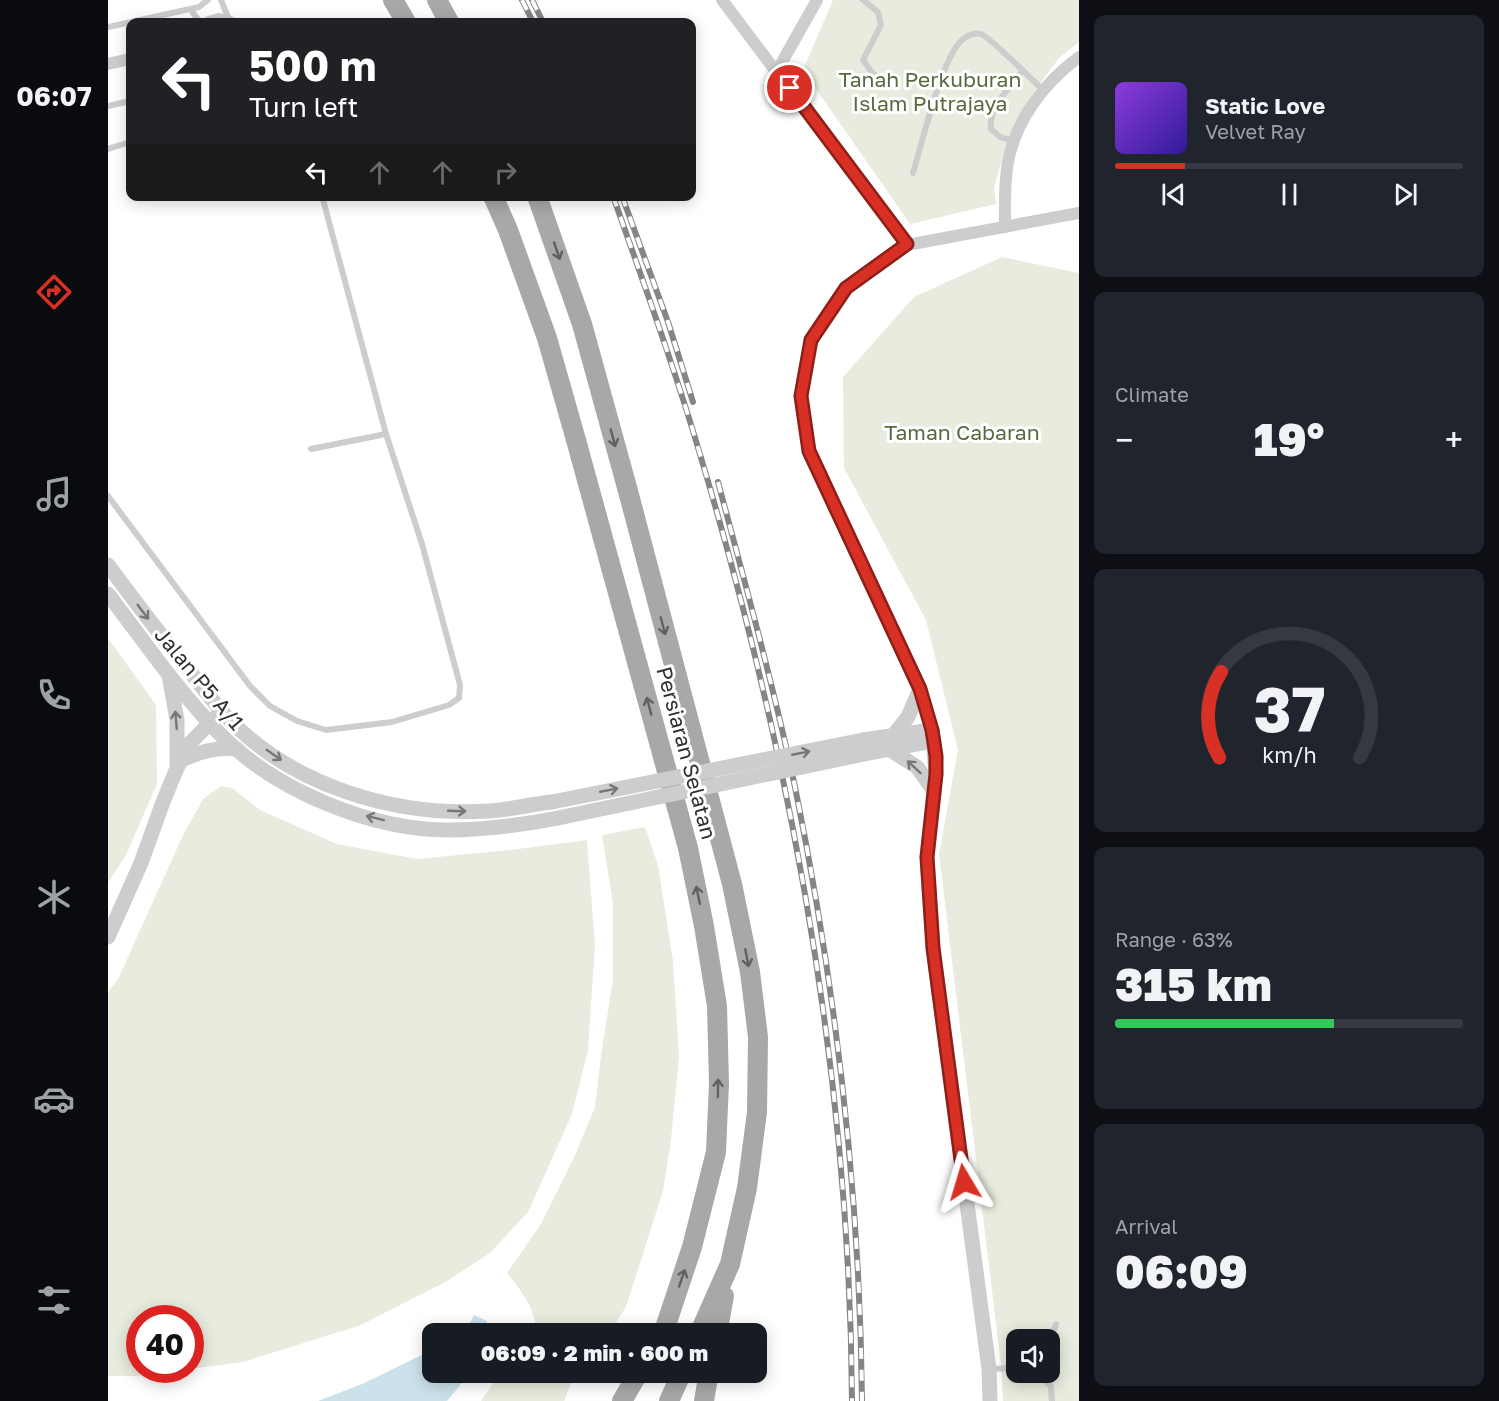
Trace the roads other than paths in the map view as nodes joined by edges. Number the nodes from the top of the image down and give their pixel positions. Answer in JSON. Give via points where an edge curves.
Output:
{"nodes":[{"id":1,"x":208,"y":0,"type":"edge"},
{"id":2,"x":221,"y":0,"type":"edge"},
{"id":3,"x":393,"y":0,"type":"edge"},
{"id":4,"x":436,"y":0,"type":"edge"},
{"id":5,"x":722,"y":0,"type":"edge"},
{"id":6,"x":817,"y":0,"type":"edge"},
{"id":7,"x":863,"y":0,"type":"edge"},
{"id":8,"x":190,"y":9,"type":"junction"},
{"id":9,"x":149,"y":18,"type":"edge"},
{"id":10,"x":197,"y":18,"type":"edge"},
{"id":11,"x":228,"y":18,"type":"edge"},
{"id":12,"x":404,"y":18,"type":"edge"},
{"id":13,"x":447,"y":18,"type":"edge"},
{"id":14,"x":126,"y":23,"type":"edge"},
{"id":15,"x":108,"y":27,"type":"edge"},
{"id":16,"x":1079,"y":57,"type":"edge"},
{"id":17,"x":126,"y":60,"type":"edge"},
{"id":18,"x":108,"y":64,"type":"edge"},
{"id":19,"x":777,"y":71,"type":"junction"},
{"id":20,"x":1022,"y":71,"type":"junction"},
{"id":21,"x":891,"y":83,"type":"dead end"},
{"id":22,"x":1043,"y":90,"type":"junction"},
{"id":23,"x":126,"y":101,"type":"edge"},
{"id":24,"x":108,"y":106,"type":"edge"},
{"id":25,"x":1014,"y":141,"type":"junction"},
{"id":26,"x":126,"y":143,"type":"edge"},
{"id":27,"x":108,"y":149,"type":"edge"},
{"id":28,"x":914,"y":173,"type":"dead end"},
{"id":29,"x":323,"y":201,"type":"edge"},
{"id":30,"x":495,"y":201,"type":"edge"},
{"id":31,"x":539,"y":201,"type":"edge"},
{"id":32,"x":1079,"y":213,"type":"edge"},
{"id":33,"x":1005,"y":227,"type":"junction"},
{"id":34,"x":907,"y":244,"type":"junction"},
{"id":35,"x":386,"y":434,"type":"junction"},
{"id":36,"x":311,"y":449,"type":"dead end"},
{"id":37,"x":108,"y":496,"type":"edge"},
{"id":38,"x":108,"y":565,"type":"edge"},
{"id":39,"x":108,"y":594,"type":"edge"},
{"id":40,"x":169,"y":673,"type":"junction"},
{"id":41,"x":920,"y":689,"type":"junction"},
{"id":42,"x":222,"y":711,"type":"junction"},
{"id":43,"x":210,"y":723,"type":"junction"},
{"id":44,"x":933,"y":735,"type":"junction"},
{"id":45,"x":890,"y":743,"type":"junction"},
{"id":46,"x":863,"y":747,"type":"junction"},
{"id":47,"x":237,"y":749,"type":"junction"},
{"id":48,"x":179,"y":764,"type":"junction"},
{"id":49,"x":934,"y":791,"type":"junction"},
{"id":50,"x":108,"y":937,"type":"edge"},
{"id":51,"x":730,"y":1264,"type":"junction"},
{"id":52,"x":666,"y":1323,"type":"edge"},
{"id":53,"x":704,"y":1323,"type":"edge"},
{"id":54,"x":719,"y":1323,"type":"edge"},
{"id":55,"x":1056,"y":1324,"type":"dead end"},
{"id":56,"x":1054,"y":1329,"type":"edge"},
{"id":57,"x":1006,"y":1369,"type":"edge"},
{"id":58,"x":989,"y":1370,"type":"junction"},
{"id":59,"x":633,"y":1383,"type":"edge"},
{"id":60,"x":640,"y":1383,"type":"edge"},
{"id":61,"x":677,"y":1383,"type":"edge"},
{"id":62,"x":707,"y":1383,"type":"edge"},
{"id":63,"x":1048,"y":1383,"type":"edge"},
{"id":64,"x":622,"y":1401,"type":"edge"},
{"id":65,"x":632,"y":1401,"type":"edge"},
{"id":66,"x":669,"y":1401,"type":"edge"},
{"id":67,"x":704,"y":1401,"type":"edge"},
{"id":68,"x":990,"y":1401,"type":"edge"},
{"id":69,"x":1052,"y":1401,"type":"edge"}],
"edges":[{"from":1,"to":8,"type":"lane"},
{"from":2,"to":11,"type":"lane"},
{"from":3,"to":12,"type":"main road"},
{"from":4,"to":13,"type":"main road"},
{"from":5,"to":19,"type":"street"},
{"from":6,"to":19,"type":"street"},
{"from":7,"to":21,"type":"lane","via":[[878,12],[881,25],[864,60],[873,74]]},
{"from":8,"to":9,"type":"lane"},
{"from":8,"to":10,"type":"lane"},
{"from":14,"to":15,"type":"lane"},
{"from":16,"to":22,"type":"street"},
{"from":17,"to":18,"type":"street"},
{"from":19,"to":34,"type":"street"},
{"from":20,"to":22,"type":"lane"},
{"from":20,"to":25,"type":"lane","via":[[990,120],[991,129]]},
{"from":20,"to":28,"type":"lane","via":[[981,34],[971,34],[961,41],[939,88]]},
{"from":22,"to":25,"type":"street"},
{"from":23,"to":24,"type":"lane"},
{"from":25,"to":33,"type":"street","via":[[1006,180]]},
{"from":26,"to":27,"type":"lane"},
{"from":29,"to":35,"type":"lane"},
{"from":52,"to":30,"type":"main road","name":"Persiaran Selatan","one_way":true,"via":[[692,1247],[716,1152],[717,1006],[688,848],[585,474],[547,338]]},
{"from":31,"to":51,"type":"main road","name":"Persiaran Selatan","one_way":true,"via":[[588,347],[732,884],[750,972],[758,1037],[757,1112],[747,1188]]},
{"from":32,"to":33,"type":"street"},
{"from":33,"to":34,"type":"street"},
{"from":34,"to":41,"type":"street","via":[[846,288],[811,340],[801,396],[809,451]]},
{"from":35,"to":36,"type":"lane"},
{"from":35,"to":37,"type":"lane","via":[[422,544],[460,685],[459,698],[449,705],[392,722],[326,730],[297,721],[270,706],[250,686]]},
{"from":38,"to":42,"type":"street","name":"Jalan P5 A/1","one_way":true},
{"from":39,"to":40,"type":"street","name":"Jalan P5 A/1"},
{"from":40,"to":43,"type":"street","name":"Jalan P5 A/1"},
{"from":48,"to":40,"type":"street","one_way":true},
{"from":41,"to":44,"type":"street"},
{"from":41,"to":45,"type":"street","via":[[908,717]]},
{"from":42,"to":43,"type":"street"},
{"from":42,"to":46,"type":"street","name":"Jalan P5 A/1","one_way":true,"bridge":true,"via":[[277,759],[341,791],[425,810],[490,811]]},
{"from":43,"to":47,"type":"street","name":"Jalan P5 A/1"},
{"from":43,"to":48,"type":"street","via":[[191,742]]},
{"from":44,"to":45,"type":"street"},
{"from":44,"to":49,"type":"street"},
{"from":45,"to":46,"type":"street"},
{"from":49,"to":45,"type":"street","one_way":true,"via":[[917,767]]},
{"from":46,"to":47,"type":"street","name":"Jalan P5 A/1","one_way":true,"bridge":true,"via":[[558,819],[509,827],[447,830],[401,824],[321,803],[276,778]]},
{"from":47,"to":48,"type":"street","via":[[202,751]]},
{"from":48,"to":50,"type":"street"},
{"from":49,"to":58,"type":"street","via":[[927,857],[933,948]]},
{"from":51,"to":53,"type":"main road","name":"Persiaran Selatan"},
{"from":51,"to":54,"type":"main road"},
{"from":55,"to":56,"type":"lane"},
{"from":57,"to":58,"type":"lane"},
{"from":58,"to":68,"type":"street"},
{"from":59,"to":64,"type":"main road"},
{"from":60,"to":65,"type":"main road"},
{"from":61,"to":66,"type":"main road"},
{"from":62,"to":67,"type":"main road"},
{"from":63,"to":69,"type":"lane"}]}
